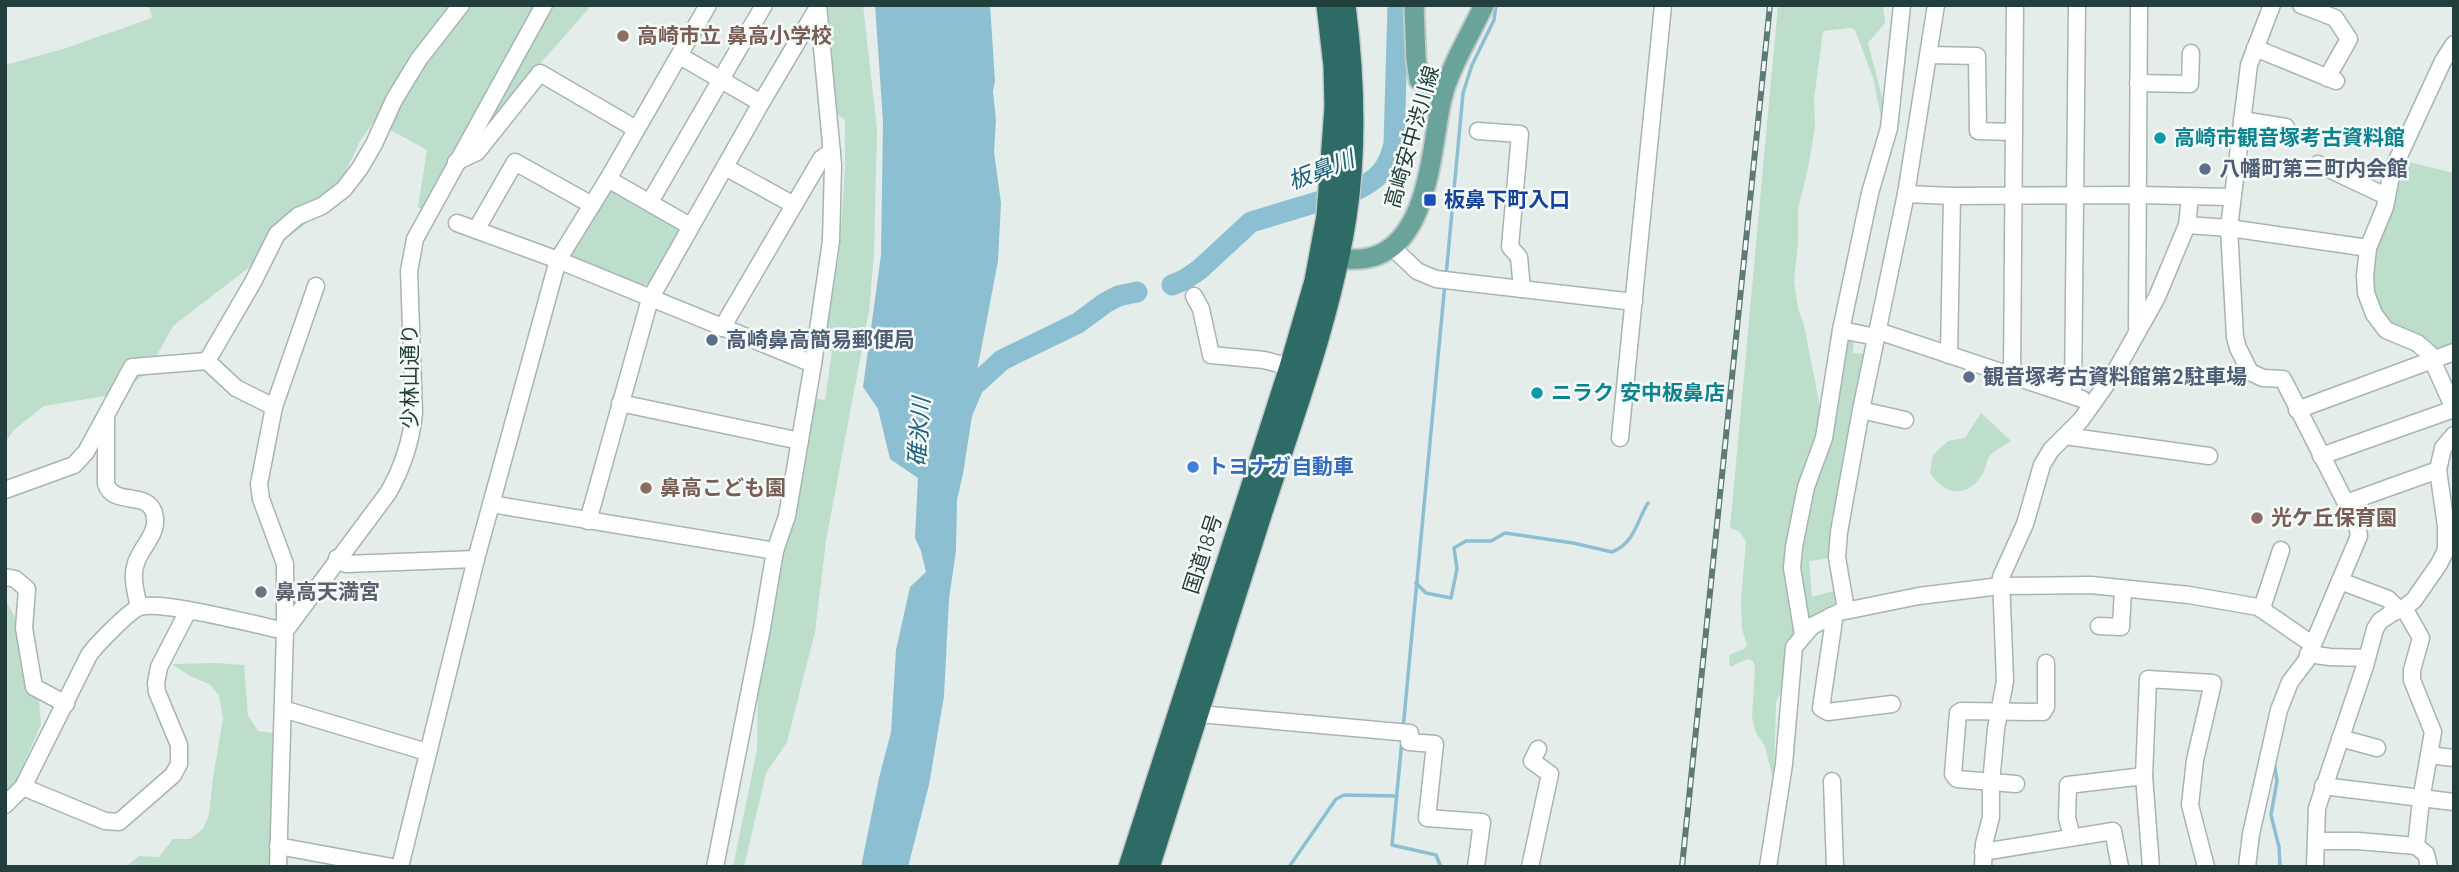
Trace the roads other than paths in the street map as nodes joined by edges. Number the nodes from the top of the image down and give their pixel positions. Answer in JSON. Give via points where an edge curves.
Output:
{"nodes":[{"id":1,"x":461,"y":5,"type":"edge"},
{"id":2,"x":544,"y":5,"type":"edge"},
{"id":3,"x":708,"y":5,"type":"edge"},
{"id":4,"x":764,"y":5,"type":"edge"},
{"id":5,"x":1327,"y":5,"type":"edge"},
{"id":6,"x":1345,"y":5,"type":"edge"},
{"id":7,"x":1414,"y":5,"type":"edge"},
{"id":8,"x":1484,"y":5,"type":"edge"},
{"id":9,"x":1663,"y":5,"type":"edge"},
{"id":10,"x":1902,"y":5,"type":"edge"},
{"id":11,"x":1936,"y":5,"type":"edge"},
{"id":12,"x":2015,"y":5,"type":"edge"},
{"id":13,"x":2077,"y":5,"type":"edge"},
{"id":14,"x":2139,"y":5,"type":"edge"},
{"id":15,"x":2272,"y":5,"type":"edge"},
{"id":16,"x":2301,"y":5,"type":"edge"},
{"id":17,"x":818,"y":6,"type":"edge"},
{"id":18,"x":2454,"y":44,"type":"edge"},
{"id":19,"x":2255,"y":48,"type":"junction"},
{"id":20,"x":2191,"y":53,"type":"dead end"},
{"id":21,"x":1930,"y":55,"type":"junction"},
{"id":22,"x":680,"y":56,"type":"junction"},
{"id":23,"x":1895,"y":72,"type":"junction"},
{"id":24,"x":1927,"y":75,"type":"junction"},
{"id":25,"x":720,"y":79,"type":"junction"},
{"id":26,"x":2138,"y":83,"type":"junction"},
{"id":27,"x":1443,"y":95,"type":"junction"},
{"id":28,"x":761,"y":103,"type":"junction"},
{"id":29,"x":2242,"y":120,"type":"junction"},
{"id":30,"x":2286,"y":127,"type":"dead end"},
{"id":31,"x":636,"y":129,"type":"junction"},
{"id":32,"x":1478,"y":131,"type":"dead end"},
{"id":33,"x":2014,"y":132,"type":"junction"},
{"id":34,"x":832,"y":151,"type":"junction"},
{"id":35,"x":456,"y":162,"type":"junction"},
{"id":36,"x":2318,"y":164,"type":"dead end"},
{"id":37,"x":725,"y":167,"type":"junction"},
{"id":38,"x":608,"y":179,"type":"junction"},
{"id":39,"x":1339,"y":193,"type":"junction"},
{"id":40,"x":1906,"y":194,"type":"junction"},
{"id":41,"x":2137,"y":195,"type":"junction"},
{"id":42,"x":2075,"y":196,"type":"junction"},
{"id":43,"x":2386,"y":196,"type":"junction"},
{"id":44,"x":1952,"y":197,"type":"junction"},
{"id":45,"x":2013,"y":197,"type":"junction"},
{"id":46,"x":2190,"y":197,"type":"junction"},
{"id":47,"x":2231,"y":197,"type":"junction"},
{"id":48,"x":650,"y":202,"type":"junction"},
{"id":49,"x":592,"y":205,"type":"junction"},
{"id":50,"x":794,"y":205,"type":"junction"},
{"id":51,"x":457,"y":223,"type":"dead end"},
{"id":52,"x":2187,"y":225,"type":"junction"},
{"id":53,"x":690,"y":226,"type":"junction"},
{"id":54,"x":2229,"y":228,"type":"junction"},
{"id":55,"x":476,"y":230,"type":"junction"},
{"id":56,"x":1391,"y":246,"type":"junction"},
{"id":57,"x":2368,"y":248,"type":"junction"},
{"id":58,"x":1329,"y":256,"type":"junction"},
{"id":59,"x":558,"y":260,"type":"junction"},
{"id":60,"x":316,"y":286,"type":"dead end"},
{"id":61,"x":1522,"y":289,"type":"junction"},
{"id":62,"x":1195,"y":296,"type":"dead end"},
{"id":63,"x":650,"y":299,"type":"junction"},
{"id":64,"x":1634,"y":302,"type":"junction"},
{"id":65,"x":722,"y":328,"type":"junction"},
{"id":66,"x":1841,"y":330,"type":"junction"},
{"id":67,"x":2137,"y":332,"type":"junction"},
{"id":68,"x":1877,"y":334,"type":"junction"},
{"id":69,"x":2454,"y":352,"type":"edge"},
{"id":70,"x":1949,"y":355,"type":"junction"},
{"id":71,"x":207,"y":361,"type":"junction"},
{"id":72,"x":2433,"y":361,"type":"junction"},
{"id":73,"x":813,"y":364,"type":"junction"},
{"id":74,"x":1290,"y":367,"type":"junction"},
{"id":75,"x":2012,"y":375,"type":"junction"},
{"id":76,"x":2073,"y":395,"type":"junction"},
{"id":77,"x":620,"y":402,"type":"junction"},
{"id":78,"x":2093,"y":403,"type":"junction"},
{"id":79,"x":274,"y":407,"type":"junction"},
{"id":80,"x":2454,"y":409,"type":"edge"},
{"id":81,"x":1861,"y":410,"type":"junction"},
{"id":82,"x":2297,"y":410,"type":"junction"},
{"id":83,"x":106,"y":415,"type":"junction"},
{"id":84,"x":1905,"y":420,"type":"dead end"},
{"id":85,"x":2454,"y":435,"type":"edge"},
{"id":86,"x":2065,"y":436,"type":"junction"},
{"id":87,"x":1620,"y":438,"type":"dead end"},
{"id":88,"x":800,"y":441,"type":"junction"},
{"id":89,"x":2209,"y":456,"type":"dead end"},
{"id":90,"x":2322,"y":456,"type":"junction"},
{"id":91,"x":2438,"y":470,"type":"junction"},
{"id":92,"x":5,"y":490,"type":"edge"},
{"id":93,"x":2346,"y":503,"type":"junction"},
{"id":94,"x":491,"y":504,"type":"junction"},
{"id":95,"x":588,"y":521,"type":"junction"},
{"id":96,"x":2450,"y":549,"type":"edge"},
{"id":97,"x":2281,"y":550,"type":"dead end"},
{"id":98,"x":775,"y":551,"type":"junction"},
{"id":99,"x":337,"y":558,"type":"junction"},
{"id":100,"x":476,"y":559,"type":"junction"},
{"id":101,"x":5,"y":577,"type":"edge"},
{"id":102,"x":2340,"y":581,"type":"junction"},
{"id":103,"x":2000,"y":586,"type":"junction"},
{"id":104,"x":2123,"y":589,"type":"junction"},
{"id":105,"x":139,"y":607,"type":"junction"},
{"id":106,"x":2262,"y":608,"type":"junction"},
{"id":107,"x":2401,"y":609,"type":"junction"},
{"id":108,"x":188,"y":611,"type":"junction"},
{"id":109,"x":1839,"y":613,"type":"junction"},
{"id":110,"x":2099,"y":626,"type":"dead end"},
{"id":111,"x":285,"y":631,"type":"junction"},
{"id":112,"x":1803,"y":635,"type":"junction"},
{"id":113,"x":2310,"y":649,"type":"junction"},
{"id":114,"x":2366,"y":658,"type":"junction"},
{"id":115,"x":2046,"y":663,"type":"dead end"},
{"id":116,"x":66,"y":704,"type":"junction"},
{"id":117,"x":1892,"y":704,"type":"dead end"},
{"id":118,"x":283,"y":709,"type":"junction"},
{"id":119,"x":1188,"y":713,"type":"junction"},
{"id":120,"x":2000,"y":713,"type":"junction"},
{"id":121,"x":2340,"y":738,"type":"junction"},
{"id":122,"x":2377,"y":748,"type":"dead end"},
{"id":123,"x":1538,"y":750,"type":"dead end"},
{"id":124,"x":427,"y":751,"type":"junction"},
{"id":125,"x":2429,"y":755,"type":"junction"},
{"id":126,"x":2454,"y":758,"type":"edge"},
{"id":127,"x":2144,"y":776,"type":"junction"},
{"id":128,"x":1832,"y":781,"type":"dead end"},
{"id":129,"x":1991,"y":783,"type":"junction"},
{"id":130,"x":2016,"y":784,"type":"dead end"},
{"id":131,"x":2323,"y":786,"type":"junction"},
{"id":132,"x":23,"y":787,"type":"junction"},
{"id":133,"x":2421,"y":800,"type":"junction"},
{"id":134,"x":2454,"y":802,"type":"edge"},
{"id":135,"x":5,"y":804,"type":"edge"},
{"id":136,"x":2072,"y":837,"type":"junction"},
{"id":137,"x":2317,"y":841,"type":"junction"},
{"id":138,"x":278,"y":846,"type":"junction"},
{"id":139,"x":2416,"y":846,"type":"junction"},
{"id":140,"x":1983,"y":859,"type":"edge"},
{"id":141,"x":278,"y":867,"type":"edge"},
{"id":142,"x":392,"y":867,"type":"edge"},
{"id":143,"x":400,"y":867,"type":"edge"},
{"id":144,"x":715,"y":867,"type":"edge"},
{"id":145,"x":1129,"y":867,"type":"edge"},
{"id":146,"x":1149,"y":867,"type":"edge"},
{"id":147,"x":1476,"y":867,"type":"edge"},
{"id":148,"x":1530,"y":867,"type":"edge"},
{"id":149,"x":1768,"y":867,"type":"edge"},
{"id":150,"x":1835,"y":867,"type":"edge"},
{"id":151,"x":2120,"y":867,"type":"edge"},
{"id":152,"x":2151,"y":867,"type":"edge"},
{"id":153,"x":2206,"y":867,"type":"edge"},
{"id":154,"x":2247,"y":867,"type":"edge"},
{"id":155,"x":2315,"y":867,"type":"edge"},
{"id":156,"x":2429,"y":867,"type":"edge"}],
"edges":[{"from":1,"to":71,"type":"street","via":[[412,69],[374,144],[344,189],[277,234]]},
{"from":2,"to":35,"type":"street","name":"少林山通り"},
{"from":3,"to":22,"type":"street"},
{"from":4,"to":25,"type":"street"},
{"from":5,"to":39,"type":"highway"},
{"from":6,"to":39,"type":"highway","via":[[1354,124]]},
{"from":7,"to":27,"type":"main road","via":[[1419,80]]},
{"from":8,"to":27,"type":"main road","name":"高崎安中渋川線"},
{"from":9,"to":64,"type":"street"},
{"from":10,"to":23,"type":"street"},
{"from":11,"to":21,"type":"street"},
{"from":12,"to":33,"type":"street"},
{"from":13,"to":42,"type":"street"},
{"from":14,"to":26,"type":"street"},
{"from":15,"to":19,"type":"street"},
{"from":16,"to":19,"type":"street","via":[[2335,18],[2350,39],[2332,80]]},
{"from":17,"to":28,"type":"street"},
{"from":17,"to":34,"type":"street"},
{"from":18,"to":43,"type":"street","via":[[2392,171]]},
{"from":19,"to":29,"type":"street"},
{"from":20,"to":26,"type":"street","via":[[2190,84]]},
{"from":21,"to":24,"type":"street"},
{"from":21,"to":33,"type":"street","via":[[1977,56],[1978,131]]},
{"from":22,"to":25,"type":"street"},
{"from":22,"to":31,"type":"street"},
{"from":23,"to":24,"type":"street"},
{"from":23,"to":66,"type":"street","via":[[1889,128]]},
{"from":24,"to":40,"type":"street"},
{"from":25,"to":28,"type":"street"},
{"from":25,"to":48,"type":"street"},
{"from":26,"to":41,"type":"street"},
{"from":27,"to":56,"type":"main road","name":"高崎安中渋川線","via":[[1420,206]]},
{"from":28,"to":37,"type":"street"},
{"from":29,"to":30,"type":"street"},
{"from":29,"to":47,"type":"street"},
{"from":31,"to":35,"type":"street","via":[[540,73],[477,152]]},
{"from":31,"to":38,"type":"street"},
{"from":32,"to":61,"type":"street","via":[[1520,134],[1510,247],[1519,257]]},
{"from":33,"to":45,"type":"street"},
{"from":34,"to":50,"type":"street","via":[[821,159]]},
{"from":34,"to":73,"type":"street","via":[[831,241]]},
{"from":35,"to":99,"type":"street","name":"少林山通り","via":[[411,254],[414,413],[407,451],[388,493]]},
{"from":36,"to":43,"type":"street"},
{"from":37,"to":50,"type":"street"},
{"from":37,"to":53,"type":"street"},
{"from":38,"to":48,"type":"street"},
{"from":38,"to":49,"type":"street"},
{"from":39,"to":58,"type":"highway"},
{"from":40,"to":44,"type":"street"},
{"from":40,"to":68,"type":"street"},
{"from":41,"to":42,"type":"street"},
{"from":41,"to":46,"type":"street"},
{"from":41,"to":67,"type":"street"},
{"from":42,"to":45,"type":"street"},
{"from":42,"to":76,"type":"street"},
{"from":43,"to":57,"type":"street"},
{"from":44,"to":45,"type":"street"},
{"from":44,"to":70,"type":"street"},
{"from":45,"to":75,"type":"street"},
{"from":46,"to":47,"type":"street"},
{"from":46,"to":52,"type":"street"},
{"from":47,"to":54,"type":"street"},
{"from":48,"to":53,"type":"street"},
{"from":49,"to":55,"type":"street","via":[[515,162]]},
{"from":49,"to":59,"type":"street"},
{"from":50,"to":65,"type":"street"},
{"from":51,"to":55,"type":"street"},
{"from":52,"to":54,"type":"street"},
{"from":52,"to":67,"type":"street"},
{"from":53,"to":63,"type":"street"},
{"from":54,"to":57,"type":"street"},
{"from":54,"to":82,"type":"street","via":[[2238,348],[2250,372],[2287,383]]},
{"from":55,"to":59,"type":"street"},
{"from":56,"to":58,"type":"main road","name":"高崎安中渋川線","via":[[1359,260]]},
{"from":56,"to":61,"type":"street","via":[[1427,276]]},
{"from":57,"to":72,"type":"street","via":[[2366,293],[2374,314],[2386,330],[2425,348]]},
{"from":58,"to":74,"type":"highway","name":"国道18号","via":[[1311,293]]},
{"from":58,"to":119,"type":"highway","name":"国道18号","via":[[1311,360]]},
{"from":59,"to":63,"type":"street"},
{"from":59,"to":94,"type":"street"},
{"from":60,"to":79,"type":"street"},
{"from":61,"to":64,"type":"street"},
{"from":62,"to":74,"type":"street","via":[[1211,355]]},
{"from":63,"to":65,"type":"street"},
{"from":63,"to":77,"type":"street"},
{"from":64,"to":87,"type":"street"},
{"from":65,"to":73,"type":"street"},
{"from":66,"to":68,"type":"street"},
{"from":66,"to":112,"type":"street","via":[[1824,438],[1806,487],[1794,547],[1792,568]]},
{"from":67,"to":78,"type":"street"},
{"from":68,"to":70,"type":"street"},
{"from":68,"to":81,"type":"street"},
{"from":69,"to":72,"type":"street"},
{"from":70,"to":75,"type":"street"},
{"from":71,"to":79,"type":"street","via":[[236,388]]},
{"from":71,"to":83,"type":"street","via":[[132,367]]},
{"from":72,"to":80,"type":"street"},
{"from":72,"to":82,"type":"street"},
{"from":73,"to":88,"type":"street"},
{"from":74,"to":119,"type":"highway","name":"国道18号"},
{"from":75,"to":76,"type":"street"},
{"from":76,"to":78,"type":"street"},
{"from":77,"to":88,"type":"street"},
{"from":77,"to":95,"type":"street"},
{"from":78,"to":86,"type":"street"},
{"from":79,"to":111,"type":"street","via":[[259,484],[285,565]]},
{"from":80,"to":90,"type":"street"},
{"from":81,"to":84,"type":"street"},
{"from":81,"to":109,"type":"street","via":[[1838,544]]},
{"from":82,"to":90,"type":"street"},
{"from":83,"to":92,"type":"street","via":[[74,465]]},
{"from":83,"to":105,"type":"street","via":[[108,491],[150,504],[154,512],[152,535],[136,561]]},
{"from":85,"to":91,"type":"street","via":[[2443,448]]},
{"from":86,"to":89,"type":"street"},
{"from":86,"to":103,"type":"street","via":[[2042,465]]},
{"from":88,"to":98,"type":"street","via":[[788,516]]},
{"from":90,"to":93,"type":"street"},
{"from":91,"to":93,"type":"street"},
{"from":91,"to":96,"type":"street"},
{"from":93,"to":102,"type":"street","via":[[2359,536]]},
{"from":94,"to":95,"type":"street"},
{"from":94,"to":100,"type":"street"},
{"from":95,"to":98,"type":"street"},
{"from":96,"to":107,"type":"street","via":[[2424,587]]},
{"from":97,"to":106,"type":"street"},
{"from":98,"to":144,"type":"street"},
{"from":99,"to":100,"type":"street","via":[[346,564]]},
{"from":99,"to":111,"type":"street","name":"少林山通り"},
{"from":100,"to":124,"type":"street"},
{"from":101,"to":116,"type":"street","via":[[27,589],[24,628],[34,687]]},
{"from":102,"to":107,"type":"street"},
{"from":102,"to":113,"type":"street"},
{"from":103,"to":104,"type":"street"},
{"from":103,"to":109,"type":"street","via":[[1919,596]]},
{"from":103,"to":120,"type":"street","via":[[2006,681]]},
{"from":104,"to":106,"type":"street"},
{"from":104,"to":110,"type":"street","via":[[2121,627]]},
{"from":105,"to":108,"type":"street"},
{"from":105,"to":116,"type":"street","via":[[96,644]]},
{"from":106,"to":113,"type":"street"},
{"from":107,"to":114,"type":"street","via":[[2380,621]]},
{"from":107,"to":125,"type":"street","via":[[2421,638],[2412,680],[2433,732]]},
{"from":108,"to":111,"type":"street"},
{"from":108,"to":132,"type":"street","via":[[159,667],[156,683],[179,745],[179,764],[173,775],[119,822],[105,821]]},
{"from":109,"to":112,"type":"street"},
{"from":109,"to":117,"type":"street","via":[[1833,620],[1821,708],[1828,712]]},
{"from":111,"to":118,"type":"street"},
{"from":112,"to":149,"type":"street","via":[[1791,663],[1784,764]]},
{"from":113,"to":114,"type":"street","via":[[2330,657]]},
{"from":113,"to":154,"type":"street","via":[[2279,710]]},
{"from":114,"to":121,"type":"street"},
{"from":115,"to":120,"type":"street","via":[[2043,712]]},
{"from":116,"to":132,"type":"street"},
{"from":118,"to":124,"type":"street"},
{"from":118,"to":138,"type":"street"},
{"from":119,"to":145,"type":"highway","name":"国道18号"},
{"from":119,"to":146,"type":"highway","name":"国道18号"},
{"from":119,"to":147,"type":"street","via":[[1410,733],[1409,742],[1435,744],[1427,818],[1482,822]]},
{"from":120,"to":129,"type":"street"},
{"from":120,"to":129,"type":"street","via":[[1958,713],[1953,774],[1957,779]]},
{"from":121,"to":122,"type":"street"},
{"from":121,"to":131,"type":"street"},
{"from":123,"to":148,"type":"street","via":[[1532,761],[1550,774]]},
{"from":124,"to":143,"type":"street"},
{"from":125,"to":126,"type":"street"},
{"from":125,"to":133,"type":"street"},
{"from":127,"to":136,"type":"street","via":[[2067,785]]},
{"from":127,"to":152,"type":"street"},
{"from":127,"to":153,"type":"street","via":[[2148,679],[2213,683],[2190,805]]},
{"from":128,"to":150,"type":"street"},
{"from":129,"to":130,"type":"street"},
{"from":129,"to":140,"type":"street","via":[[1991,817]]},
{"from":131,"to":133,"type":"street"},
{"from":131,"to":137,"type":"street","via":[[2317,808]]},
{"from":132,"to":135,"type":"street"},
{"from":133,"to":134,"type":"street"},
{"from":133,"to":139,"type":"street"},
{"from":136,"to":140,"type":"street"},
{"from":136,"to":151,"type":"street","via":[[2113,831]]},
{"from":137,"to":139,"type":"street"},
{"from":137,"to":155,"type":"street"},
{"from":138,"to":141,"type":"street"},
{"from":138,"to":142,"type":"street"},
{"from":139,"to":156,"type":"street","via":[[2426,854]]}]}
